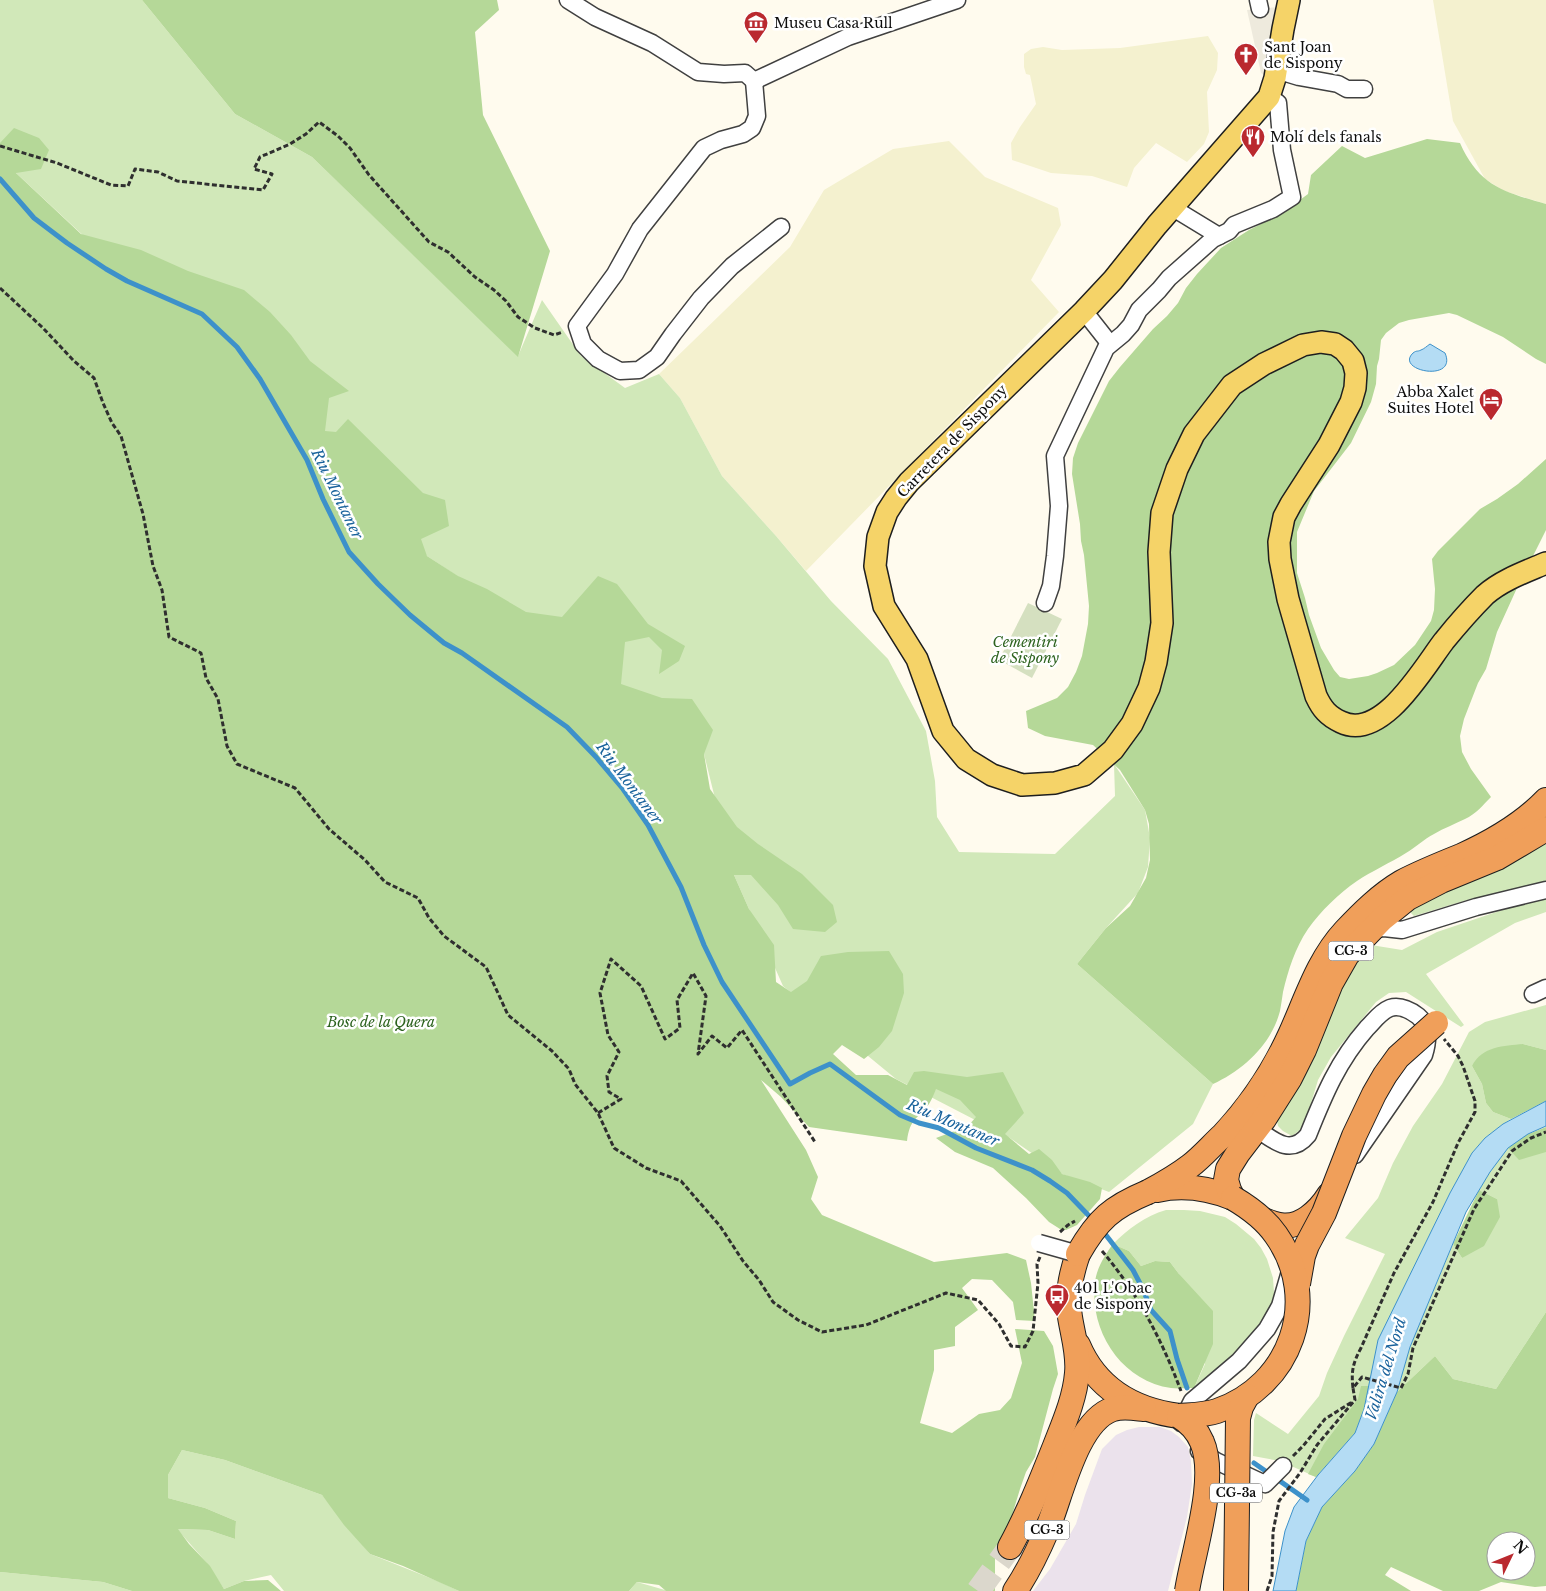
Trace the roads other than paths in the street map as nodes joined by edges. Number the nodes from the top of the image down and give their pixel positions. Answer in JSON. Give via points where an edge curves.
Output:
{"nodes":[{"id":1,"x":568,"y":0,"type":"edge"},
{"id":2,"x":956,"y":0,"type":"edge"},
{"id":3,"x":1289,"y":0,"type":"edge"},
{"id":4,"x":1276,"y":70,"type":"junction"},
{"id":5,"x":754,"y":81,"type":"junction"},
{"id":6,"x":1364,"y":89,"type":"dead end"},
{"id":7,"x":1269,"y":97,"type":"junction"},
{"id":8,"x":1173,"y":208,"type":"junction"},
{"id":9,"x":781,"y":227,"type":"dead end"},
{"id":10,"x":1219,"y":236,"type":"junction"},
{"id":11,"x":1084,"y":311,"type":"junction"},
{"id":12,"x":1110,"y":344,"type":"junction"},
{"id":13,"x":1546,"y":563,"type":"edge"},
{"id":14,"x":1045,"y":603,"type":"dead end"},
{"id":15,"x":1546,"y":800,"type":"edge"},
{"id":16,"x":1546,"y":829,"type":"edge"},
{"id":17,"x":1412,"y":878,"type":"junction"},
{"id":18,"x":1546,"y":890,"type":"edge"},
{"id":19,"x":1387,"y":922,"type":"junction"},
{"id":20,"x":1331,"y":950,"type":"junction"},
{"id":21,"x":1427,"y":1020,"type":"junction"},
{"id":22,"x":1257,"y":1129,"type":"junction"},
{"id":23,"x":1148,"y":1192,"type":"junction"},
{"id":24,"x":1332,"y":1192,"type":"junction"},
{"id":25,"x":1233,"y":1198,"type":"junction"},
{"id":26,"x":1264,"y":1220,"type":"junction"},
{"id":27,"x":1040,"y":1247,"type":"road end"},
{"id":28,"x":1089,"y":1251,"type":"junction"},
{"id":29,"x":1297,"y":1287,"type":"junction"},
{"id":30,"x":1074,"y":1336,"type":"junction"},
{"id":31,"x":1247,"y":1396,"type":"junction"},
{"id":32,"x":1185,"y":1408,"type":"junction"},
{"id":33,"x":1144,"y":1409,"type":"junction"},
{"id":34,"x":1283,"y":1466,"type":"road end"},
{"id":35,"x":1010,"y":1547,"type":"tunnel mouth"},
{"id":36,"x":1015,"y":1591,"type":"edge"},
{"id":37,"x":1187,"y":1591,"type":"edge"},
{"id":38,"x":1236,"y":1591,"type":"edge"}],
"edges":[{"from":1,"to":5,"type":"street","via":[[594,17],[652,43],[698,72],[745,73]]},
{"from":2,"to":5,"type":"street","via":[[848,37]]},
{"from":3,"to":4,"type":"main road","name":"Carretera de Sispony"},
{"from":4,"to":6,"type":"street","via":[[1347,88]]},
{"from":4,"to":7,"type":"main road","name":"Carretera de Sispony"},
{"from":5,"to":9,"type":"street","via":[[757,116],[752,128],[704,148],[640,229],[615,274],[577,326],[583,344],[598,359],[620,371],[639,370],[657,357],[701,298],[732,266]]},
{"from":7,"to":8,"type":"main road","name":"Carretera de Sispony"},
{"from":7,"to":10,"type":"street","via":[[1278,103],[1282,150],[1292,198],[1234,225]]},
{"from":8,"to":10,"type":"street"},
{"from":8,"to":11,"type":"main road","name":"Carretera de Sispony"},
{"from":10,"to":12,"type":"street","via":[[1168,278],[1139,310],[1127,330]]},
{"from":11,"to":12,"type":"street"},
{"from":11,"to":13,"type":"main road","name":"Carretera de Sispony","via":[[909,482],[887,512],[878,536],[875,566],[884,606],[917,659],[943,730],[966,759],[992,775],[1022,785],[1055,783],[1084,774],[1113,750],[1132,724],[1156,662],[1162,622],[1159,552],[1162,514],[1178,469],[1194,434],[1232,385],[1264,364],[1303,345],[1329,342],[1339,346],[1353,361],[1356,373],[1351,402],[1329,445],[1290,504],[1279,542],[1288,599],[1316,696],[1328,715],[1352,726],[1374,721],[1404,695],[1445,640],[1485,596],[1502,583]]},
{"from":12,"to":14,"type":"street","via":[[1055,456],[1057,536],[1051,586]]},
{"from":15,"to":17,"type":"highway","number":"CG-3","via":[[1489,843]]},
{"from":16,"to":19,"type":"highway","number":"CG-3","via":[[1497,858],[1408,898]]},
{"from":17,"to":19,"type":"street"},
{"from":17,"to":20,"type":"highway","number":"CG-3","via":[[1382,896]]},
{"from":18,"to":19,"type":"street","via":[[1402,930]]},
{"from":19,"to":20,"type":"street"},
{"from":19,"to":22,"type":"highway","number":"CG-3","via":[[1347,955],[1331,982],[1290,1078]]},
{"from":20,"to":23,"type":"highway","number":"CG-3","via":[[1282,1052],[1251,1103],[1192,1165]]},
{"from":21,"to":22,"type":"street","via":[[1399,1007],[1379,1015],[1340,1064],[1308,1135],[1299,1143],[1282,1145]]},
{"from":21,"to":24,"type":"highway","bridge":true,"via":[[1385,1075],[1361,1120]]},
{"from":21,"to":32,"type":"street","via":[[1428,1042],[1424,1055],[1346,1167],[1312,1226],[1289,1273],[1280,1306],[1266,1329],[1239,1361]]},
{"from":22,"to":25,"type":"highway","number":"CG-3","via":[[1228,1169],[1226,1180]]},
{"from":23,"to":25,"type":"highway","number":"CG-3","via":[[1193,1187],[1214,1190]]},
{"from":23,"to":28,"type":"highway","number":"CG-3","bridge":true,"via":[[1126,1201],[1106,1215],[1090,1233]]},
{"from":24,"to":26,"type":"highway","bridge":true,"via":[[1309,1218],[1294,1225],[1281,1226]]},
{"from":24,"to":29,"type":"highway","bridge":true,"via":[[1303,1256]]},
{"from":25,"to":26,"type":"highway","number":"CG-3","bridge":true},
{"from":26,"to":29,"type":"highway","number":"CG-3","bridge":true,"via":[[1286,1250]]},
{"from":27,"to":28,"type":"street","bridge":true},
{"from":28,"to":30,"type":"highway","number":"CG-3","via":[[1072,1274],[1069,1316]]},
{"from":29,"to":31,"type":"highway","number":"CG-3","bridge":true,"via":[[1296,1318],[1288,1349],[1271,1376]]},
{"from":30,"to":33,"type":"highway","number":"CG-3","via":[[1082,1356],[1104,1384]]},
{"from":30,"to":35,"type":"highway","number":"CG-3","via":[[1078,1372],[1069,1408],[1024,1522]]},
{"from":31,"to":32,"type":"highway","number":"CG-3","bridge":true,"via":[[1215,1412]]},
{"from":31,"to":38,"type":"highway","number":"CG-3a","bridge":true,"via":[[1238,1418]]},
{"from":32,"to":33,"type":"highway","number":"CG-3","via":[[1155,1412]]},
{"from":32,"to":34,"type":"street","via":[[1181,1423],[1185,1436],[1196,1449],[1216,1461],[1265,1484]]},
{"from":32,"to":37,"type":"highway","number":"CG-3a","bridge":true,"via":[[1189,1423],[1202,1442],[1207,1465],[1205,1498]]},
{"from":33,"to":36,"type":"highway","number":"CG-3","via":[[1113,1409],[1085,1432],[1047,1530]]}]}
